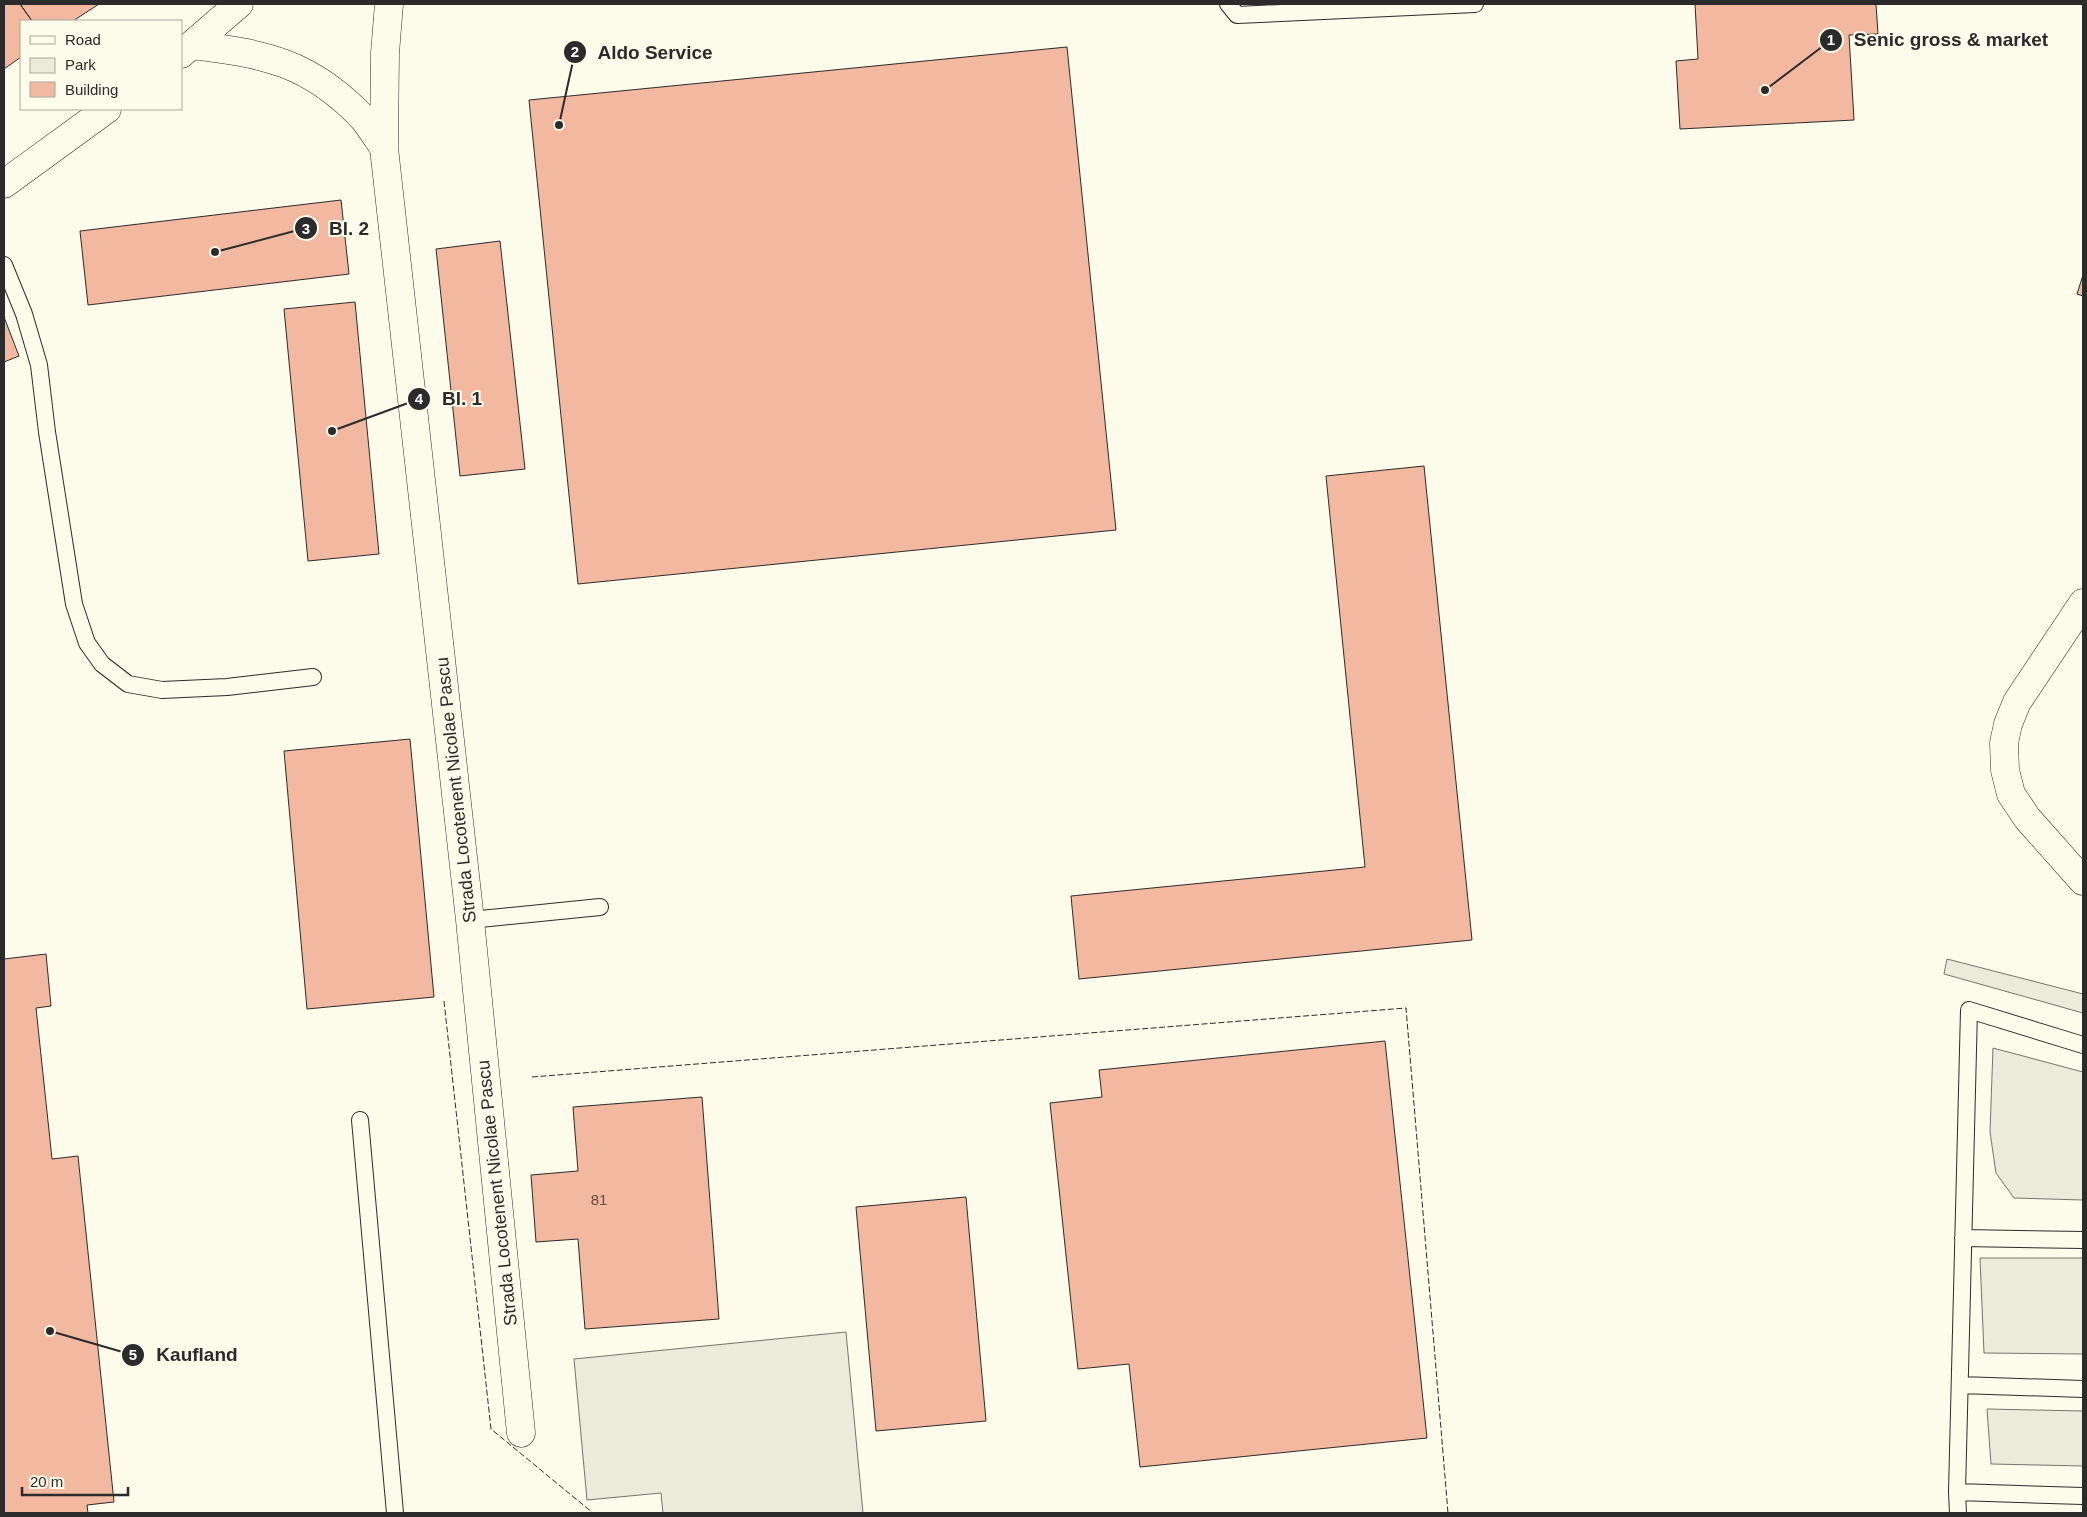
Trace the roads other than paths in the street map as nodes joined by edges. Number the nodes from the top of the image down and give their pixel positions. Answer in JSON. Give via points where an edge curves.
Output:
{"nodes":[{"id":1,"x":239,"y":4,"type":"edge"},
{"id":2,"x":389,"y":4,"type":"edge"},
{"id":3,"x":1228,"y":4,"type":"edge"},
{"id":4,"x":1475,"y":4,"type":"edge"},
{"id":5,"x":187,"y":50,"type":"edge"},
{"id":6,"x":106,"y":110,"type":"edge"},
{"id":7,"x":384,"y":148,"type":"junction"},
{"id":8,"x":4,"y":184,"type":"edge"},
{"id":9,"x":4,"y":265,"type":"edge"},
{"id":10,"x":2083,"y":603,"type":"edge"},
{"id":11,"x":313,"y":677,"type":"dead end"},
{"id":12,"x":2083,"y":881,"type":"edge"},
{"id":13,"x":600,"y":907,"type":"dead end"},
{"id":14,"x":470,"y":920,"type":"junction"},
{"id":15,"x":2083,"y":1045,"type":"edge"},
{"id":16,"x":360,"y":1120,"type":"dead end"},
{"id":17,"x":1963,"y":1238,"type":"junction"},
{"id":18,"x":2083,"y":1240,"type":"edge"},
{"id":19,"x":1960,"y":1385,"type":"junction"},
{"id":20,"x":2083,"y":1389,"type":"edge"},
{"id":21,"x":521,"y":1433,"type":"dead end"},
{"id":22,"x":1957,"y":1492,"type":"junction"},
{"id":23,"x":2083,"y":1496,"type":"edge"},
{"id":24,"x":395,"y":1513,"type":"edge"},
{"id":25,"x":1958,"y":1513,"type":"edge"}],
"edges":[{"from":1,"to":5,"type":"street"},
{"from":2,"to":7,"type":"street","name":"Strada Locotenent Nicolae Pascu"},
{"from":3,"to":4,"type":"lane","via":[[1237,15]]},
{"from":5,"to":7,"type":"street","name":"Strada Locotenent Nicolae Pascu","via":[[246,52],[286,63],[323,82],[363,118]]},
{"from":6,"to":8,"type":"street"},
{"from":7,"to":14,"type":"street","name":"Strada Locotenent Nicolae Pascu"},
{"from":9,"to":11,"type":"lane","via":[[24,314],[39,365],[74,604],[87,643],[102,664],[128,684],[162,690],[227,687]]},
{"from":10,"to":12,"type":"street","via":[[2017,702],[2008,724],[2004,752],[2012,794],[2027,818]]},
{"from":13,"to":14,"type":"lane"},
{"from":14,"to":21,"type":"street","name":"Strada Locotenent Nicolae Pascu"},
{"from":15,"to":17,"type":"lane","via":[[1969,1010]]},
{"from":16,"to":24,"type":"lane"},
{"from":17,"to":18,"type":"lane"},
{"from":17,"to":19,"type":"lane"},
{"from":19,"to":20,"type":"lane"},
{"from":19,"to":22,"type":"lane"},
{"from":22,"to":23,"type":"lane"},
{"from":22,"to":25,"type":"lane"}]}
